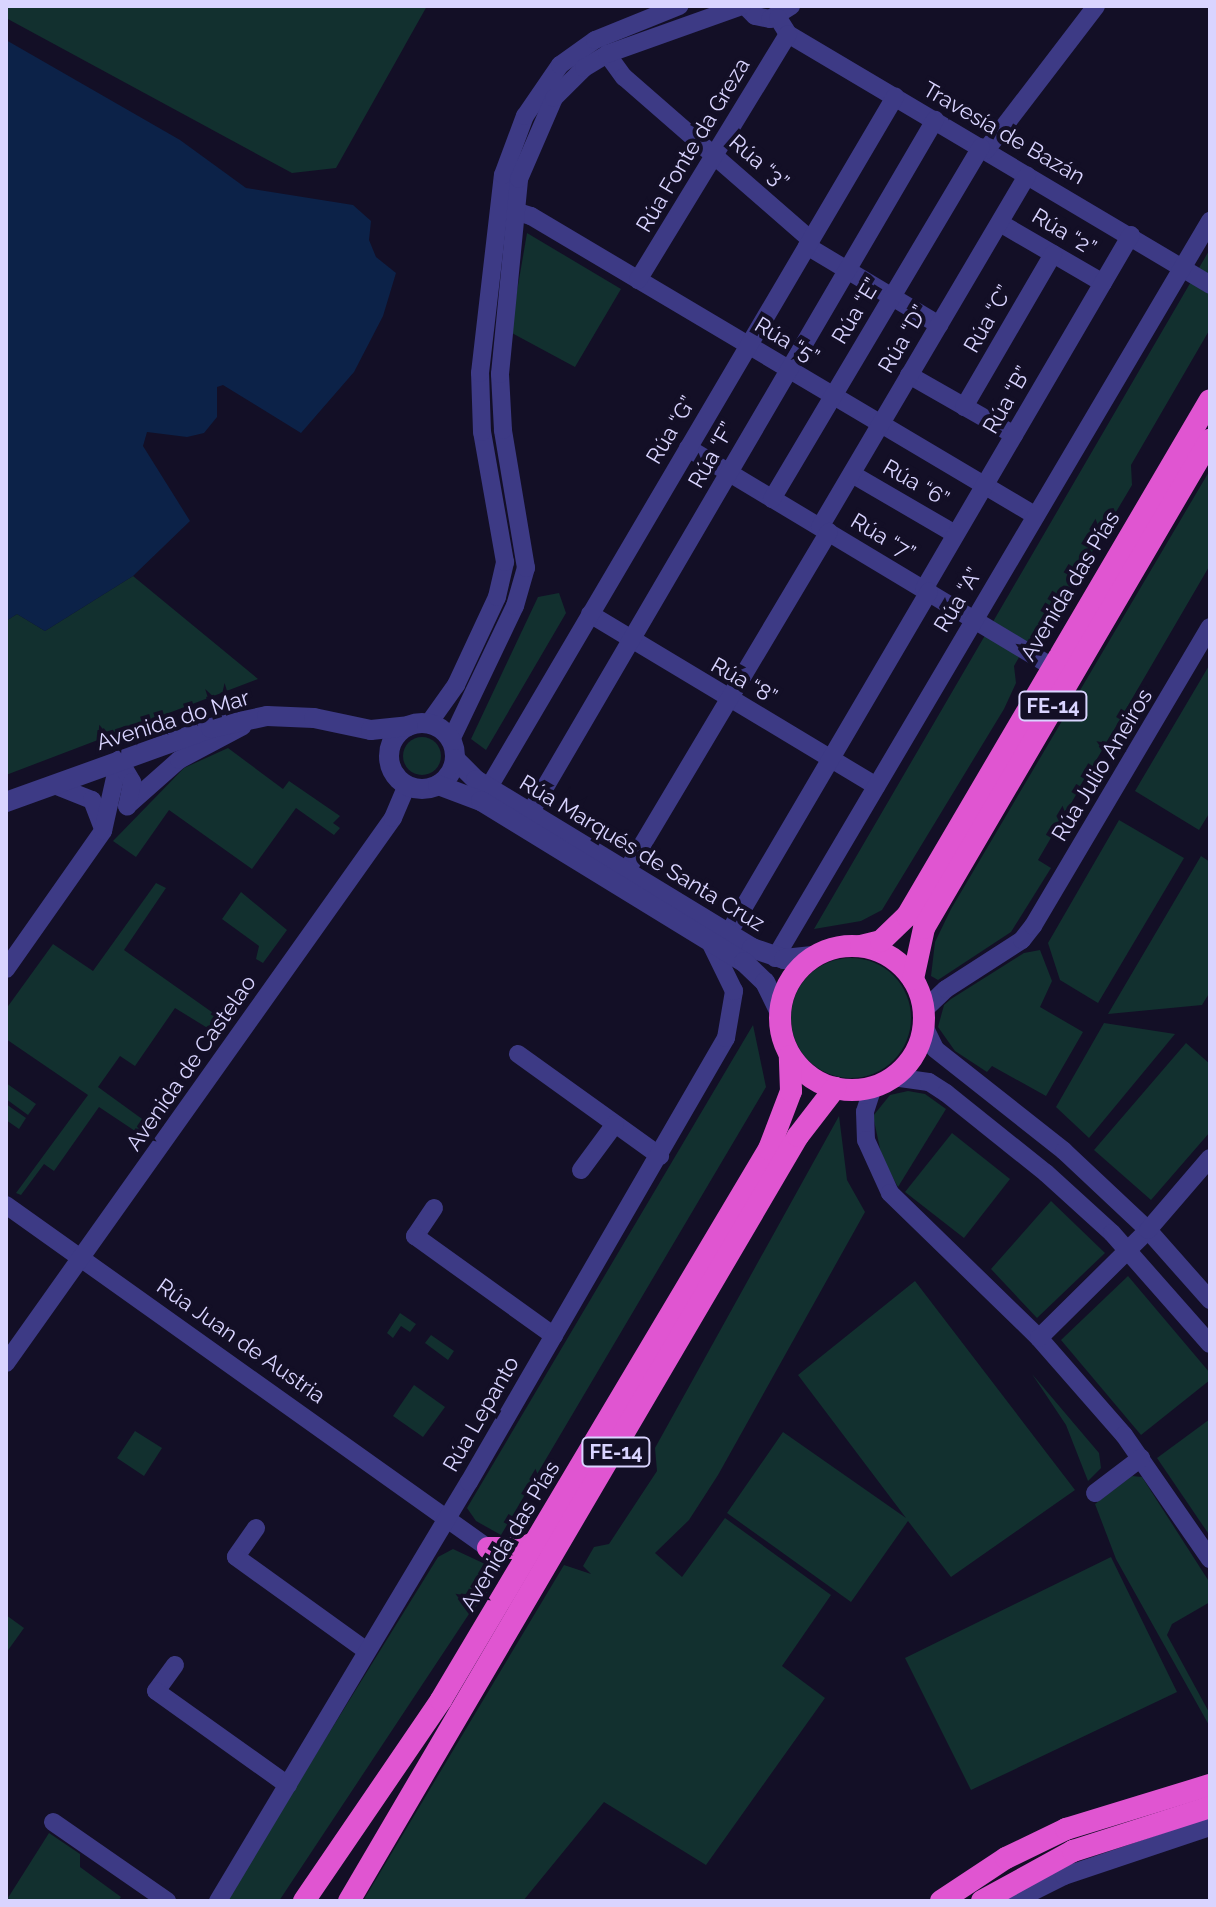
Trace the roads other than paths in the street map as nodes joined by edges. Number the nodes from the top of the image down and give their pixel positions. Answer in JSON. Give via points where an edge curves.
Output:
{"nodes":[{"id":1,"x":679,"y":6,"type":"edge"},
{"id":2,"x":744,"y":6,"type":"edge"},
{"id":3,"x":1096,"y":6,"type":"edge"},
{"id":4,"x":786,"y":19,"type":"edge"},
{"id":5,"x":607,"y":54,"type":"junction"},
{"id":6,"x":895,"y":97,"type":"junction"},
{"id":7,"x":935,"y":120,"type":"junction"},
{"id":8,"x":984,"y":149,"type":"junction"},
{"id":9,"x":715,"y":156,"type":"junction"},
{"id":10,"x":1027,"y":175,"type":"junction"},
{"id":11,"x":512,"y":210,"type":"junction"},
{"id":12,"x":1210,"y":221,"type":"edge"},
{"id":13,"x":1000,"y":223,"type":"junction"},
{"id":14,"x":1131,"y":235,"type":"junction"},
{"id":15,"x":809,"y":243,"type":"junction"},
{"id":16,"x":1053,"y":254,"type":"junction"},
{"id":17,"x":1183,"y":267,"type":"junction"},
{"id":18,"x":848,"y":271,"type":"junction"},
{"id":19,"x":638,"y":280,"type":"junction"},
{"id":20,"x":1103,"y":283,"type":"junction"},
{"id":21,"x":1210,"y":285,"type":"edge"},
{"id":22,"x":892,"y":297,"type":"junction"},
{"id":23,"x":939,"y":325,"type":"junction"},
{"id":24,"x":748,"y":347,"type":"junction"},
{"id":25,"x":789,"y":371,"type":"junction"},
{"id":26,"x":909,"y":375,"type":"junction"},
{"id":27,"x":833,"y":397,"type":"junction"},
{"id":28,"x":1210,"y":400,"type":"edge"},
{"id":29,"x":964,"y":407,"type":"junction"},
{"id":30,"x":880,"y":425,"type":"junction"},
{"id":31,"x":1014,"y":435,"type":"junction"},
{"id":32,"x":1210,"y":440,"type":"edge"},
{"id":33,"x":688,"y":448,"type":"junction"},
{"id":34,"x":729,"y":473,"type":"junction"},
{"id":35,"x":852,"y":474,"type":"junction"},
{"id":36,"x":984,"y":486,"type":"junction"},
{"id":37,"x":772,"y":499,"type":"junction"},
{"id":38,"x":1036,"y":516,"type":"junction"},
{"id":39,"x":824,"y":530,"type":"junction"},
{"id":40,"x":955,"y":534,"type":"junction"},
{"id":41,"x":926,"y":591,"type":"junction"},
{"id":42,"x":590,"y":614,"type":"junction"},
{"id":43,"x":974,"y":619,"type":"junction"},
{"id":44,"x":1210,"y":627,"type":"edge"},
{"id":45,"x":630,"y":642,"type":"junction"},
{"id":46,"x":1052,"y":667,"type":"junction"},
{"id":47,"x":729,"y":700,"type":"junction"},
{"id":48,"x":267,"y":716,"type":"junction"},
{"id":49,"x":429,"y":723,"type":"junction"},
{"id":50,"x":408,"y":726,"type":"junction"},
{"id":51,"x":359,"y":729,"type":"junction"},
{"id":52,"x":453,"y":749,"type":"junction"},
{"id":53,"x":389,"y":759,"type":"junction"},
{"id":54,"x":119,"y":760,"type":"junction"},
{"id":55,"x":832,"y":760,"type":"junction"},
{"id":56,"x":54,"y":785,"type":"junction"},
{"id":57,"x":407,"y":785,"type":"junction"},
{"id":58,"x":438,"y":785,"type":"junction"},
{"id":59,"x":876,"y":786,"type":"junction"},
{"id":60,"x":489,"y":787,"type":"junction"},
{"id":61,"x":6,"y":802,"type":"edge"},
{"id":62,"x":127,"y":807,"type":"junction"},
{"id":63,"x":530,"y":813,"type":"junction"},
{"id":64,"x":103,"y":831,"type":"junction"},
{"id":65,"x":626,"y":872,"type":"junction"},
{"id":66,"x":719,"y":937,"type":"junction"},
{"id":67,"x":861,"y":946,"type":"junction"},
{"id":68,"x":815,"y":956,"type":"junction"},
{"id":69,"x":775,"y":958,"type":"junction"},
{"id":70,"x":6,"y":969,"type":"edge"},
{"id":71,"x":913,"y":979,"type":"junction"},
{"id":72,"x":780,"y":1013,"type":"junction"},
{"id":73,"x":924,"y":1018,"type":"junction"},
{"id":74,"x":518,"y":1054,"type":"dead end"},
{"id":75,"x":790,"y":1056,"type":"junction"},
{"id":76,"x":893,"y":1077,"type":"junction"},
{"id":77,"x":873,"y":1087,"type":"junction"},
{"id":78,"x":835,"y":1088,"type":"junction"},
{"id":79,"x":615,"y":1124,"type":"junction"},
{"id":80,"x":660,"y":1156,"type":"junction"},
{"id":81,"x":1210,"y":1158,"type":"edge"},
{"id":82,"x":581,"y":1170,"type":"dead end"},
{"id":83,"x":6,"y":1205,"type":"edge"},
{"id":84,"x":434,"y":1208,"type":"dead end"},
{"id":85,"x":1148,"y":1230,"type":"junction"},
{"id":86,"x":1128,"y":1250,"type":"junction"},
{"id":87,"x":83,"y":1257,"type":"junction"},
{"id":88,"x":1210,"y":1300,"type":"edge"},
{"id":89,"x":554,"y":1336,"type":"junction"},
{"id":90,"x":1039,"y":1338,"type":"junction"},
{"id":91,"x":1210,"y":1344,"type":"edge"},
{"id":92,"x":6,"y":1363,"type":"edge"},
{"id":93,"x":1141,"y":1458,"type":"junction"},
{"id":94,"x":1095,"y":1493,"type":"dead end"},
{"id":95,"x":448,"y":1517,"type":"junction"},
{"id":96,"x":256,"y":1528,"type":"dead end"},
{"id":97,"x":536,"y":1542,"type":"junction"},
{"id":98,"x":488,"y":1548,"type":"junction"},
{"id":99,"x":1210,"y":1559,"type":"edge"},
{"id":100,"x":509,"y":1590,"type":"junction"},
{"id":101,"x":367,"y":1651,"type":"junction"},
{"id":102,"x":175,"y":1665,"type":"dead end"},
{"id":103,"x":288,"y":1785,"type":"junction"},
{"id":104,"x":1210,"y":1785,"type":"edge"},
{"id":105,"x":1210,"y":1807,"type":"edge"},
{"id":106,"x":53,"y":1822,"type":"dead end"},
{"id":107,"x":1210,"y":1827,"type":"edge"},
{"id":108,"x":167,"y":1901,"type":"edge"},
{"id":109,"x":218,"y":1901,"type":"edge"},
{"id":110,"x":304,"y":1901,"type":"edge"},
{"id":111,"x":349,"y":1901,"type":"edge"},
{"id":112,"x":941,"y":1901,"type":"edge"},
{"id":113,"x":982,"y":1901,"type":"edge"},
{"id":114,"x":1014,"y":1901,"type":"edge"}],
"edges":[{"from":1,"to":49,"type":"street","via":[[595,40],[560,65],[525,116],[503,175],[480,373],[482,432],[505,562],[497,597],[462,673]]},
{"from":2,"to":4,"type":"street","name":"Travesía de Bazán","via":[[755,16]]},
{"from":2,"to":5,"type":"street"},
{"from":3,"to":8,"type":"street","name":"Rúa “E”"},
{"from":4,"to":6,"type":"street","name":"Travesía de Bazán"},
{"from":4,"to":9,"type":"street","name":"Rúa Fonte da Greza"},
{"from":5,"to":9,"type":"street","name":"Rúa “3”","via":[[624,77]]},
{"from":5,"to":11,"type":"street","via":[[554,98],[519,179]]},
{"from":6,"to":7,"type":"street","name":"Travesía de Bazán"},
{"from":6,"to":15,"type":"street","name":"Rúa “G”"},
{"from":7,"to":8,"type":"street","name":"Travesía de Bazán"},
{"from":7,"to":18,"type":"street","name":"Rúa “F”"},
{"from":8,"to":10,"type":"street","name":"Travesía de Bazán"},
{"from":8,"to":22,"type":"street","name":"Rúa “E”"},
{"from":9,"to":15,"type":"street","name":"Rúa “3”"},
{"from":9,"to":19,"type":"street","name":"Rúa Fonte da Greza"},
{"from":10,"to":13,"type":"street","name":"Rúa “D”"},
{"from":10,"to":14,"type":"street","name":"Travesía de Bazán"},
{"from":11,"to":19,"type":"street","name":"Rúa “5”"},
{"from":11,"to":52,"type":"street","via":[[500,374],[503,430],[526,568],[515,606]]},
{"from":12,"to":17,"type":"street","name":"Rúa “A”"},
{"from":13,"to":16,"type":"street","name":"Rúa “2”"},
{"from":13,"to":23,"type":"street","name":"Rúa “D”"},
{"from":14,"to":17,"type":"street","name":"Travesía de Bazán"},
{"from":14,"to":20,"type":"street","name":"Rúa “B”"},
{"from":15,"to":18,"type":"street","name":"Rúa “3”"},
{"from":15,"to":24,"type":"street","name":"Rúa “G”"},
{"from":16,"to":20,"type":"street","name":"Rúa “2”"},
{"from":16,"to":29,"type":"street","name":"Rúa “C”"},
{"from":17,"to":21,"type":"street","name":"Travesía de Bazán"},
{"from":17,"to":38,"type":"street","name":"Rúa “A”"},
{"from":18,"to":22,"type":"street","name":"Rúa “3”"},
{"from":18,"to":25,"type":"street","name":"Rúa “F”"},
{"from":19,"to":24,"type":"street","name":"Rúa “5”"},
{"from":20,"to":31,"type":"street","name":"Rúa “B”"},
{"from":22,"to":23,"type":"street","name":"Rúa “3”"},
{"from":22,"to":27,"type":"street","name":"Rúa “E”"},
{"from":23,"to":26,"type":"street","name":"Rúa “D”"},
{"from":24,"to":25,"type":"street","name":"Rúa “5”"},
{"from":24,"to":33,"type":"street","name":"Rúa “G”"},
{"from":25,"to":27,"type":"street","name":"Rúa “5”"},
{"from":25,"to":34,"type":"street","name":"Rúa “F”"},
{"from":26,"to":29,"type":"street"},
{"from":26,"to":30,"type":"street","name":"Rúa “D”"},
{"from":27,"to":30,"type":"street","name":"Rúa “5”"},
{"from":27,"to":37,"type":"street","name":"Rúa “E”"},
{"from":28,"to":46,"type":"highway","name":"Avenida das Pías","number":"FE-14"},
{"from":29,"to":31,"type":"street"},
{"from":30,"to":35,"type":"street","name":"Rúa “D”"},
{"from":30,"to":36,"type":"street","name":"Rúa “5”"},
{"from":31,"to":36,"type":"street","name":"Rúa “B”"},
{"from":32,"to":71,"type":"highway","name":"Avenida das Pías","number":"FE-14","via":[[924,928]]},
{"from":33,"to":34,"type":"street","name":"Rúa “7”"},
{"from":33,"to":42,"type":"street","name":"Rúa “G”"},
{"from":34,"to":37,"type":"street","name":"Rúa “7”"},
{"from":34,"to":45,"type":"street","name":"Rúa “F”"},
{"from":35,"to":39,"type":"street","name":"Rúa “D”"},
{"from":35,"to":40,"type":"street","name":"Rúa “6”"},
{"from":36,"to":38,"type":"street","name":"Rúa “5”"},
{"from":36,"to":40,"type":"street","name":"Rúa “B”"},
{"from":37,"to":39,"type":"street","name":"Rúa “7”"},
{"from":38,"to":43,"type":"street","name":"Rúa “A”"},
{"from":39,"to":41,"type":"street","name":"Rúa “7”"},
{"from":39,"to":47,"type":"street","name":"Rúa “D”"},
{"from":40,"to":41,"type":"street","name":"Rúa “B”"},
{"from":41,"to":43,"type":"street","name":"Rúa “7”"},
{"from":41,"to":55,"type":"street","name":"Rúa “B”"},
{"from":42,"to":45,"type":"street","name":"Rúa “8”"},
{"from":42,"to":60,"type":"street","name":"Rúa “G”"},
{"from":43,"to":46,"type":"street","name":"Rúa “7”"},
{"from":43,"to":59,"type":"street","name":"Rúa “A”"},
{"from":44,"to":73,"type":"street","name":"Rúa Julio Aneiros","via":[[1033,926],[1022,940],[946,989]]},
{"from":45,"to":47,"type":"street","name":"Rúa “8”"},
{"from":45,"to":63,"type":"street","name":"Rúa “F”"},
{"from":46,"to":67,"type":"highway","name":"Avenida das Pías","number":"FE-14","via":[[907,916],[881,941]]},
{"from":47,"to":55,"type":"street","name":"Rúa “8”"},
{"from":47,"to":65,"type":"street","name":"Rúa “D”"},
{"from":48,"to":51,"type":"street","name":"Avenida do Mar","via":[[314,718]]},
{"from":48,"to":54,"type":"street","name":"Avenida do Mar"},
{"from":48,"to":62,"type":"street","via":[[179,760]]},
{"from":49,"to":50,"type":"street"},
{"from":49,"to":52,"type":"street"},
{"from":50,"to":51,"type":"street","name":"Avenida do Mar"},
{"from":50,"to":53,"type":"street","via":[[394,739]]},
{"from":51,"to":53,"type":"street"},
{"from":52,"to":58,"type":"street"},
{"from":52,"to":60,"type":"street","name":"Rúa Marqués de Santa Cruz"},
{"from":53,"to":57,"type":"street","via":[[395,775]]},
{"from":54,"to":56,"type":"street","name":"Avenida do Mar"},
{"from":54,"to":62,"type":"street","via":[[132,782]]},
{"from":54,"to":64,"type":"street"},
{"from":55,"to":59,"type":"street","name":"Rúa “8”"},
{"from":55,"to":66,"type":"street","name":"Rúa “B”"},
{"from":56,"to":61,"type":"street","name":"Avenida do Mar"},
{"from":56,"to":64,"type":"street","via":[[92,800]]},
{"from":57,"to":58,"type":"street"},
{"from":57,"to":87,"type":"street","name":"Avenida de Castelao","via":[[393,818]]},
{"from":58,"to":66,"type":"street","name":"Rúa Marqués de Santa Cruz","via":[[481,801]]},
{"from":59,"to":69,"type":"street","name":"Rúa “A”"},
{"from":60,"to":63,"type":"street","name":"Rúa Marqués de Santa Cruz"},
{"from":62,"to":64,"type":"street"},
{"from":63,"to":65,"type":"street","name":"Rúa Marqués de Santa Cruz"},
{"from":64,"to":70,"type":"street"},
{"from":65,"to":66,"type":"street","name":"Rúa Marqués de Santa Cruz"},
{"from":66,"to":69,"type":"street","name":"Rúa Marqués de Santa Cruz"},
{"from":66,"to":72,"type":"street","name":"Rúa Marqués de Santa Cruz","via":[[771,992]]},
{"from":66,"to":80,"type":"street","name":"Rúa Lepanto","via":[[730,977],[732,1023]]},
{"from":67,"to":68,"type":"highway"},
{"from":67,"to":71,"type":"highway","via":[[891,957]]},
{"from":68,"to":69,"type":"street","name":"Rúa Marqués de Santa Cruz"},
{"from":68,"to":72,"type":"highway","via":[[788,984]]},
{"from":71,"to":73,"type":"highway"},
{"from":72,"to":75,"type":"highway"},
{"from":73,"to":76,"type":"highway","via":[[914,1055]]},
{"from":73,"to":85,"type":"street","via":[[942,1055],[1064,1151]]},
{"from":74,"to":79,"type":"street"},
{"from":75,"to":78,"type":"highway","via":[[809,1077]]},
{"from":75,"to":97,"type":"highway","name":"Avenida das Pías","number":"FE-14","via":[[791,1091],[769,1149]]},
{"from":76,"to":77,"type":"highway"},
{"from":76,"to":86,"type":"street","via":[[929,1082],[962,1104]]},
{"from":77,"to":78,"type":"highway"},
{"from":77,"to":90,"type":"street","via":[[865,1112],[866,1140],[890,1193]]},
{"from":78,"to":111,"type":"highway","number":"FE-14","via":[[798,1136]]},
{"from":79,"to":80,"type":"street"},
{"from":79,"to":82,"type":"street"},
{"from":80,"to":89,"type":"street","name":"Rúa Lepanto"},
{"from":81,"to":85,"type":"street"},
{"from":83,"to":87,"type":"street","name":"Rúa Juan de Austria"},
{"from":84,"to":89,"type":"street","via":[[415,1236]]},
{"from":85,"to":86,"type":"street"},
{"from":85,"to":88,"type":"street"},
{"from":86,"to":90,"type":"street"},
{"from":86,"to":91,"type":"street"},
{"from":87,"to":92,"type":"street","name":"Avenida de Castelao"},
{"from":87,"to":95,"type":"street","name":"Rúa Juan de Austria"},
{"from":89,"to":95,"type":"street","name":"Rúa Lepanto"},
{"from":90,"to":93,"type":"street"},
{"from":93,"to":94,"type":"street"},
{"from":93,"to":99,"type":"street"},
{"from":95,"to":98,"type":"street","name":"Rúa Juan de Austria"},
{"from":95,"to":101,"type":"street","name":"Rúa Lepanto"},
{"from":96,"to":101,"type":"street","via":[[236,1557]]},
{"from":97,"to":98,"type":"highway","via":[[522,1548]]},
{"from":97,"to":100,"type":"highway","name":"Avenida das Pías","number":"FE-14"},
{"from":98,"to":100,"type":"highway"},
{"from":100,"to":110,"type":"highway","name":"Avenida das Pías","number":"FE-14"},
{"from":101,"to":103,"type":"street","name":"Rúa Lepanto"},
{"from":102,"to":103,"type":"street","via":[[156,1691]]},
{"from":103,"to":109,"type":"street","name":"Rúa Lepanto"},
{"from":104,"to":112,"type":"highway","via":[[1066,1829],[1006,1858]]},
{"from":105,"to":113,"type":"highway","via":[[1073,1851]]},
{"from":106,"to":108,"type":"street"},
{"from":107,"to":114,"type":"street","via":[[1064,1876]]}]}
